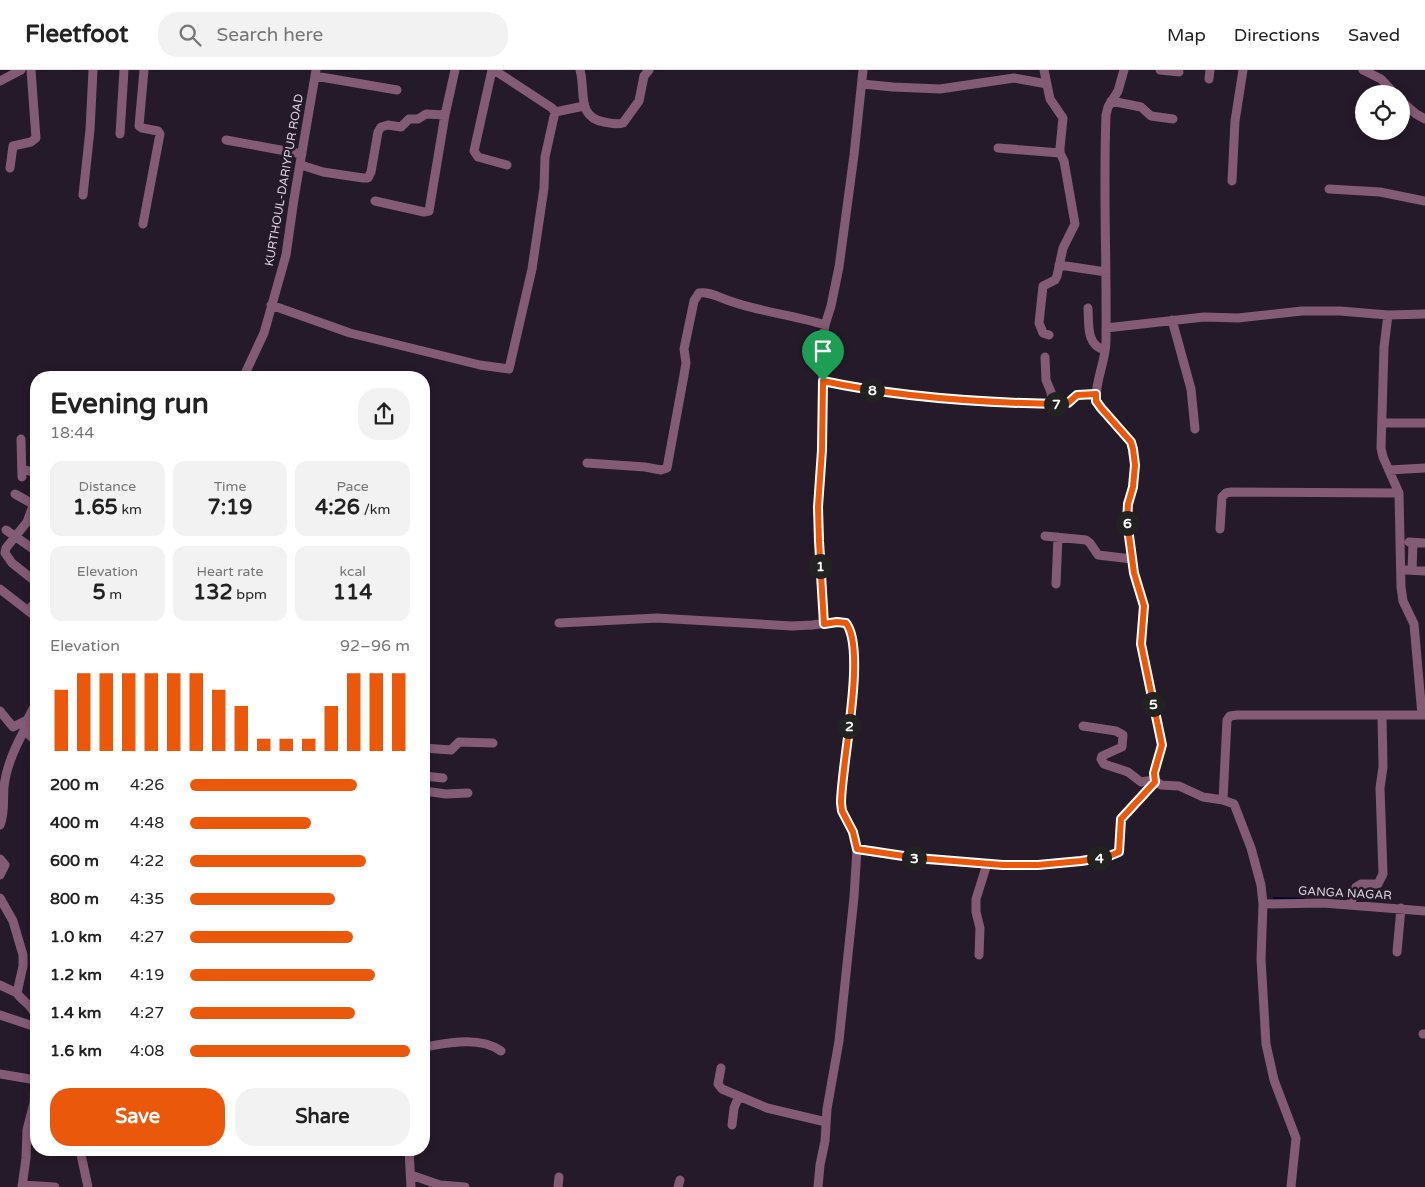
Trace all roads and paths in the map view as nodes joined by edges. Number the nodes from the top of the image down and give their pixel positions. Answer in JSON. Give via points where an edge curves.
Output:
{"nodes":[{"id":1,"x":21,"y":70,"type":"edge"},
{"id":2,"x":31,"y":70,"type":"edge"},
{"id":3,"x":93,"y":70,"type":"edge"},
{"id":4,"x":124,"y":70,"type":"edge"},
{"id":5,"x":144,"y":70,"type":"edge"},
{"id":6,"x":455,"y":70,"type":"edge"},
{"id":7,"x":493,"y":70,"type":"edge"},
{"id":8,"x":580,"y":70,"type":"edge"},
{"id":9,"x":649,"y":70,"type":"edge"},
{"id":10,"x":863,"y":70,"type":"edge"},
{"id":11,"x":1044,"y":70,"type":"edge"},
{"id":12,"x":1124,"y":70,"type":"edge"},
{"id":13,"x":1160,"y":70,"type":"edge"},
{"id":14,"x":1243,"y":70,"type":"edge"},
{"id":15,"x":1363,"y":70,"type":"edge"},
{"id":16,"x":1179,"y":72,"type":"dead end"},
{"id":17,"x":316,"y":73,"type":"edge"},
{"id":18,"x":0,"y":81,"type":"edge"},
{"id":19,"x":862,"y":84,"type":"junction"},
{"id":20,"x":1047,"y":84,"type":"junction"},
{"id":21,"x":1387,"y":85,"type":"edge"},
{"id":22,"x":397,"y":90,"type":"dead end"},
{"id":23,"x":1111,"y":102,"type":"junction"},
{"id":24,"x":584,"y":106,"type":"junction"},
{"id":25,"x":1410,"y":109,"type":"edge"},
{"id":26,"x":555,"y":112,"type":"junction"},
{"id":27,"x":445,"y":115,"type":"junction"},
{"id":28,"x":1173,"y":119,"type":"dead end"},
{"id":29,"x":1425,"y":119,"type":"edge"},
{"id":30,"x":120,"y":134,"type":"dead end"},
{"id":31,"x":226,"y":140,"type":"dead end"},
{"id":32,"x":998,"y":148,"type":"dead end"},
{"id":33,"x":1060,"y":153,"type":"junction"},
{"id":34,"x":302,"y":154,"type":"junction"},
{"id":35,"x":507,"y":165,"type":"dead end"},
{"id":36,"x":301,"y":166,"type":"junction"},
{"id":37,"x":10,"y":168,"type":"dead end"},
{"id":38,"x":1232,"y":181,"type":"dead end"},
{"id":39,"x":1329,"y":189,"type":"dead end"},
{"id":40,"x":83,"y":195,"type":"dead end"},
{"id":41,"x":1425,"y":201,"type":"edge"},
{"id":42,"x":375,"y":202,"type":"dead end"},
{"id":43,"x":143,"y":224,"type":"dead end"},
{"id":44,"x":1059,"y":265,"type":"junction"},
{"id":45,"x":1106,"y":272,"type":"junction"},
{"id":46,"x":271,"y":305,"type":"junction"},
{"id":47,"x":1088,"y":308,"type":"dead end"},
{"id":48,"x":1388,"y":314,"type":"junction"},
{"id":49,"x":1425,"y":314,"type":"edge"},
{"id":50,"x":1172,"y":320,"type":"junction"},
{"id":51,"x":825,"y":325,"type":"junction"},
{"id":52,"x":1106,"y":328,"type":"junction"},
{"id":53,"x":1050,"y":335,"type":"dead end"},
{"id":54,"x":1105,"y":350,"type":"junction"},
{"id":55,"x":1045,"y":358,"type":"dead end"},
{"id":56,"x":246,"y":371,"type":"edge"},
{"id":57,"x":823,"y":381,"type":"junction"},
{"id":58,"x":1096,"y":394,"type":"junction"},
{"id":59,"x":1052,"y":404,"type":"junction"},
{"id":60,"x":1382,"y":423,"type":"junction"},
{"id":61,"x":1425,"y":424,"type":"edge"},
{"id":62,"x":1195,"y":429,"type":"dead end"},
{"id":63,"x":21,"y":439,"type":"dead end"},
{"id":64,"x":587,"y":463,"type":"dead end"},
{"id":65,"x":1425,"y":468,"type":"edge"},
{"id":66,"x":1389,"y":470,"type":"junction"},
{"id":67,"x":30,"y":473,"type":"edge"},
{"id":68,"x":1399,"y":493,"type":"junction"},
{"id":69,"x":15,"y":494,"type":"dead end"},
{"id":70,"x":30,"y":503,"type":"edge"},
{"id":71,"x":30,"y":514,"type":"edge"},
{"id":72,"x":1220,"y":529,"type":"dead end"},
{"id":73,"x":6,"y":530,"type":"dead end"},
{"id":74,"x":15,"y":536,"type":"junction"},
{"id":75,"x":1045,"y":536,"type":"dead end"},
{"id":76,"x":1058,"y":537,"type":"junction"},
{"id":77,"x":1401,"y":542,"type":"junction"},
{"id":78,"x":1413,"y":543,"type":"junction"},
{"id":79,"x":1425,"y":543,"type":"edge"},
{"id":80,"x":30,"y":547,"type":"edge"},
{"id":81,"x":1132,"y":559,"type":"junction"},
{"id":82,"x":1401,"y":569,"type":"junction"},
{"id":83,"x":1412,"y":570,"type":"junction"},
{"id":84,"x":1425,"y":571,"type":"edge"},
{"id":85,"x":30,"y":577,"type":"edge"},
{"id":86,"x":1056,"y":584,"type":"dead end"},
{"id":87,"x":0,"y":588,"type":"edge"},
{"id":88,"x":30,"y":608,"type":"edge"},
{"id":89,"x":28,"y":611,"type":"joint"},
{"id":90,"x":559,"y":623,"type":"dead end"},
{"id":91,"x":824,"y":624,"type":"junction"},
{"id":92,"x":0,"y":711,"type":"edge"},
{"id":93,"x":1382,"y":714,"type":"junction"},
{"id":94,"x":1423,"y":714,"type":"edge"},
{"id":95,"x":30,"y":715,"type":"edge"},
{"id":96,"x":25,"y":725,"type":"junction"},
{"id":97,"x":1083,"y":726,"type":"dead end"},
{"id":98,"x":30,"y":736,"type":"edge"},
{"id":99,"x":493,"y":743,"type":"dead end"},
{"id":100,"x":430,"y":748,"type":"edge"},
{"id":101,"x":430,"y":777,"type":"edge"},
{"id":102,"x":443,"y":778,"type":"dead end"},
{"id":103,"x":1155,"y":781,"type":"junction"},
{"id":104,"x":430,"y":792,"type":"edge"},
{"id":105,"x":468,"y":793,"type":"dead end"},
{"id":106,"x":1223,"y":800,"type":"junction"},
{"id":107,"x":0,"y":826,"type":"edge"},
{"id":108,"x":857,"y":849,"type":"junction"},
{"id":109,"x":0,"y":859,"type":"edge"},
{"id":110,"x":987,"y":864,"type":"junction"},
{"id":111,"x":0,"y":875,"type":"edge"},
{"id":112,"x":0,"y":898,"type":"edge"},
{"id":113,"x":1351,"y":902,"type":"junction"},
{"id":114,"x":1263,"y":904,"type":"junction"},
{"id":115,"x":1400,"y":908,"type":"junction"},
{"id":116,"x":1425,"y":911,"type":"edge"},
{"id":117,"x":1397,"y":952,"type":"dead end"},
{"id":118,"x":979,"y":956,"type":"dead end"},
{"id":119,"x":0,"y":986,"type":"edge"},
{"id":120,"x":18,"y":993,"type":"junction"},
{"id":121,"x":30,"y":1006,"type":"edge"},
{"id":122,"x":0,"y":1015,"type":"edge"},
{"id":123,"x":30,"y":1025,"type":"edge"},
{"id":124,"x":430,"y":1046,"type":"edge"},
{"id":125,"x":501,"y":1051,"type":"dead end"},
{"id":126,"x":721,"y":1068,"type":"dead end"},
{"id":127,"x":0,"y":1074,"type":"edge"},
{"id":128,"x":30,"y":1079,"type":"edge"},
{"id":129,"x":739,"y":1096,"type":"junction"},
{"id":130,"x":30,"y":1121,"type":"edge"},
{"id":131,"x":826,"y":1122,"type":"junction"},
{"id":132,"x":732,"y":1125,"type":"dead end"},
{"id":133,"x":81,"y":1156,"type":"edge"},
{"id":134,"x":409,"y":1156,"type":"edge"},
{"id":135,"x":411,"y":1175,"type":"junction"},
{"id":136,"x":559,"y":1177,"type":"dead end"},
{"id":137,"x":22,"y":1186,"type":"edge"},
{"id":138,"x":55,"y":1187,"type":"edge"},
{"id":139,"x":88,"y":1187,"type":"edge"},
{"id":140,"x":411,"y":1187,"type":"edge"},
{"id":141,"x":465,"y":1187,"type":"edge"},
{"id":142,"x":558,"y":1187,"type":"edge"},
{"id":143,"x":818,"y":1187,"type":"edge"},
{"id":144,"x":1292,"y":1187,"type":"edge"}],
"edges":[{"from":1,"to":18,"type":"street"},
{"from":2,"to":37,"type":"street","via":[[36,138],[13,146]]},
{"from":3,"to":40,"type":"street"},
{"from":4,"to":30,"type":"street"},
{"from":5,"to":43,"type":"street","via":[[139,126],[160,134]]},
{"from":6,"to":27,"type":"street"},
{"from":7,"to":26,"type":"street"},
{"from":7,"to":35,"type":"street","via":[[474,152],[478,157]]},
{"from":8,"to":24,"type":"street"},
{"from":9,"to":24,"type":"street","via":[[644,76],[639,101],[624,124],[593,119]]},
{"from":10,"to":19,"type":"street"},
{"from":11,"to":20,"type":"street"},
{"from":12,"to":23,"type":"street"},
{"from":13,"to":16,"type":"street"},
{"from":14,"to":38,"type":"street","via":[[1235,121]]},
{"from":15,"to":21,"type":"street"},
{"from":17,"to":22,"type":"street"},
{"from":17,"to":34,"type":"street","name":"KURTHOUL-DARIYPUR ROAD"},
{"from":19,"to":20,"type":"street","via":[[940,89],[1014,78]]},
{"from":19,"to":51,"type":"street","via":[[839,267]]},
{"from":20,"to":33,"type":"street","via":[[1050,99],[1063,118]]},
{"from":23,"to":28,"type":"street","via":[[1141,107],[1151,116]]},
{"from":23,"to":45,"type":"street","via":[[1106,115],[1104,169]]},
{"from":24,"to":26,"type":"street"},
{"from":25,"to":29,"type":"street"},
{"from":26,"to":46,"type":"street","via":[[545,157],[533,263],[509,369],[480,365],[350,333]]},
{"from":27,"to":36,"type":"street","via":[[426,114],[420,119],[408,120],[401,127],[381,127],[368,178]]},
{"from":27,"to":42,"type":"street","via":[[428,212]]},
{"from":31,"to":34,"type":"street"},
{"from":32,"to":33,"type":"street"},
{"from":33,"to":44,"type":"street","via":[[1075,224]]},
{"from":34,"to":36,"type":"street","name":"KURTHOUL-DARIYPUR ROAD"},
{"from":36,"to":46,"type":"street","name":"KURTHOUL-DARIYPUR ROAD","via":[[288,245]]},
{"from":39,"to":41,"type":"street","via":[[1380,192]]},
{"from":44,"to":45,"type":"street"},
{"from":44,"to":53,"type":"street","via":[[1055,280],[1043,286],[1040,323],[1042,333]]},
{"from":45,"to":52,"type":"street"},
{"from":46,"to":56,"type":"street","name":"KURTHOUL-DARIYPUR ROAD","via":[[259,346]]},
{"from":47,"to":54,"type":"street","via":[[1092,342]]},
{"from":48,"to":49,"type":"street"},
{"from":48,"to":50,"type":"street","via":[[1302,311],[1238,318]]},
{"from":48,"to":60,"type":"street"},
{"from":50,"to":52,"type":"street"},
{"from":50,"to":62,"type":"street","via":[[1191,389]]},
{"from":51,"to":57,"type":"street","via":[[821,355]]},
{"from":51,"to":64,"type":"street","via":[[700,293],[694,301],[684,349],[686,363],[667,468]]},
{"from":52,"to":54,"type":"street"},
{"from":54,"to":58,"type":"street"},
{"from":55,"to":59,"type":"street"},
{"from":57,"to":59,"type":"street","via":[[936,399]]},
{"from":57,"to":91,"type":"street","via":[[818,507]]},
{"from":58,"to":59,"type":"street","via":[[1077,395],[1068,403]]},
{"from":58,"to":81,"type":"street","via":[[1096,401],[1131,442],[1133,449],[1135,465],[1127,521]]},
{"from":60,"to":61,"type":"street"},
{"from":60,"to":66,"type":"street","via":[[1381,448]]},
{"from":63,"to":67,"type":"street","via":[[22,473]]},
{"from":65,"to":66,"type":"street"},
{"from":66,"to":68,"type":"street"},
{"from":68,"to":72,"type":"street","via":[[1231,492],[1222,497]]},
{"from":68,"to":77,"type":"street"},
{"from":69,"to":70,"type":"street"},
{"from":71,"to":74,"type":"street"},
{"from":73,"to":74,"type":"street"},
{"from":74,"to":80,"type":"street"},
{"from":74,"to":85,"type":"street","via":[[5,550],[6,555]]},
{"from":75,"to":76,"type":"street"},
{"from":76,"to":81,"type":"street","via":[[1086,540],[1095,554],[1101,556]]},
{"from":76,"to":86,"type":"street"},
{"from":77,"to":78,"type":"street"},
{"from":77,"to":82,"type":"street"},
{"from":78,"to":79,"type":"street"},
{"from":78,"to":83,"type":"street"},
{"from":81,"to":103,"type":"street","via":[[1144,606],[1141,644],[1162,745],[1154,773]]},
{"from":82,"to":83,"type":"street"},
{"from":82,"to":94,"type":"street","via":[[1403,601],[1414,624]]},
{"from":83,"to":84,"type":"street"},
{"from":87,"to":89,"type":"street"},
{"from":88,"to":89,"type":"street"},
{"from":90,"to":91,"type":"street","via":[[657,618],[773,625]]},
{"from":91,"to":108,"type":"street","via":[[846,623],[851,634],[854,680],[841,803]]},
{"from":92,"to":96,"type":"street","via":[[13,727]]},
{"from":93,"to":94,"type":"street"},
{"from":93,"to":106,"type":"street","via":[[1230,716],[1227,720]]},
{"from":93,"to":113,"type":"street","via":[[1383,874],[1378,884],[1356,886]]},
{"from":95,"to":96,"type":"street"},
{"from":96,"to":98,"type":"street"},
{"from":96,"to":107,"type":"street","via":[[7,772]]},
{"from":97,"to":103,"type":"street","via":[[1123,735],[1122,747],[1102,756],[1104,764],[1128,772],[1140,782]]},
{"from":99,"to":100,"type":"street","via":[[459,742],[451,750]]},
{"from":101,"to":102,"type":"street"},
{"from":103,"to":106,"type":"street","via":[[1160,785],[1179,786],[1204,798]]},
{"from":103,"to":110,"type":"street","via":[[1121,819],[1120,849],[1114,854],[1071,862]]},
{"from":104,"to":105,"type":"street"},
{"from":106,"to":114,"type":"street","via":[[1236,807],[1251,848]]},
{"from":108,"to":110,"type":"street"},
{"from":108,"to":131,"type":"street","via":[[839,1041]]},
{"from":109,"to":111,"type":"street","via":[[5,865]]},
{"from":110,"to":118,"type":"street","via":[[976,899]]},
{"from":112,"to":120,"type":"street","via":[[13,921],[23,954]]},
{"from":113,"to":114,"type":"street","name":"GANGA NAGAR"},
{"from":113,"to":115,"type":"street","name":"GANGA NAGAR"},
{"from":114,"to":144,"type":"street","via":[[1261,959],[1266,1044],[1274,1080],[1296,1138]]},
{"from":115,"to":116,"type":"street","name":"GANGA NAGAR"},
{"from":115,"to":117,"type":"street"},
{"from":119,"to":120,"type":"street"},
{"from":120,"to":121,"type":"street"},
{"from":122,"to":123,"type":"street"},
{"from":124,"to":125,"type":"street","via":[[485,1044]]},
{"from":126,"to":129,"type":"street","via":[[720,1087]]},
{"from":127,"to":128,"type":"street"},
{"from":129,"to":131,"type":"street","via":[[768,1108]]},
{"from":129,"to":132,"type":"street"},
{"from":130,"to":137,"type":"street"},
{"from":131,"to":143,"type":"street"},
{"from":133,"to":139,"type":"street"},
{"from":134,"to":135,"type":"street"},
{"from":135,"to":140,"type":"street"},
{"from":135,"to":141,"type":"street","via":[[440,1185]]},
{"from":136,"to":142,"type":"street"},
{"from":137,"to":138,"type":"street"}]}
